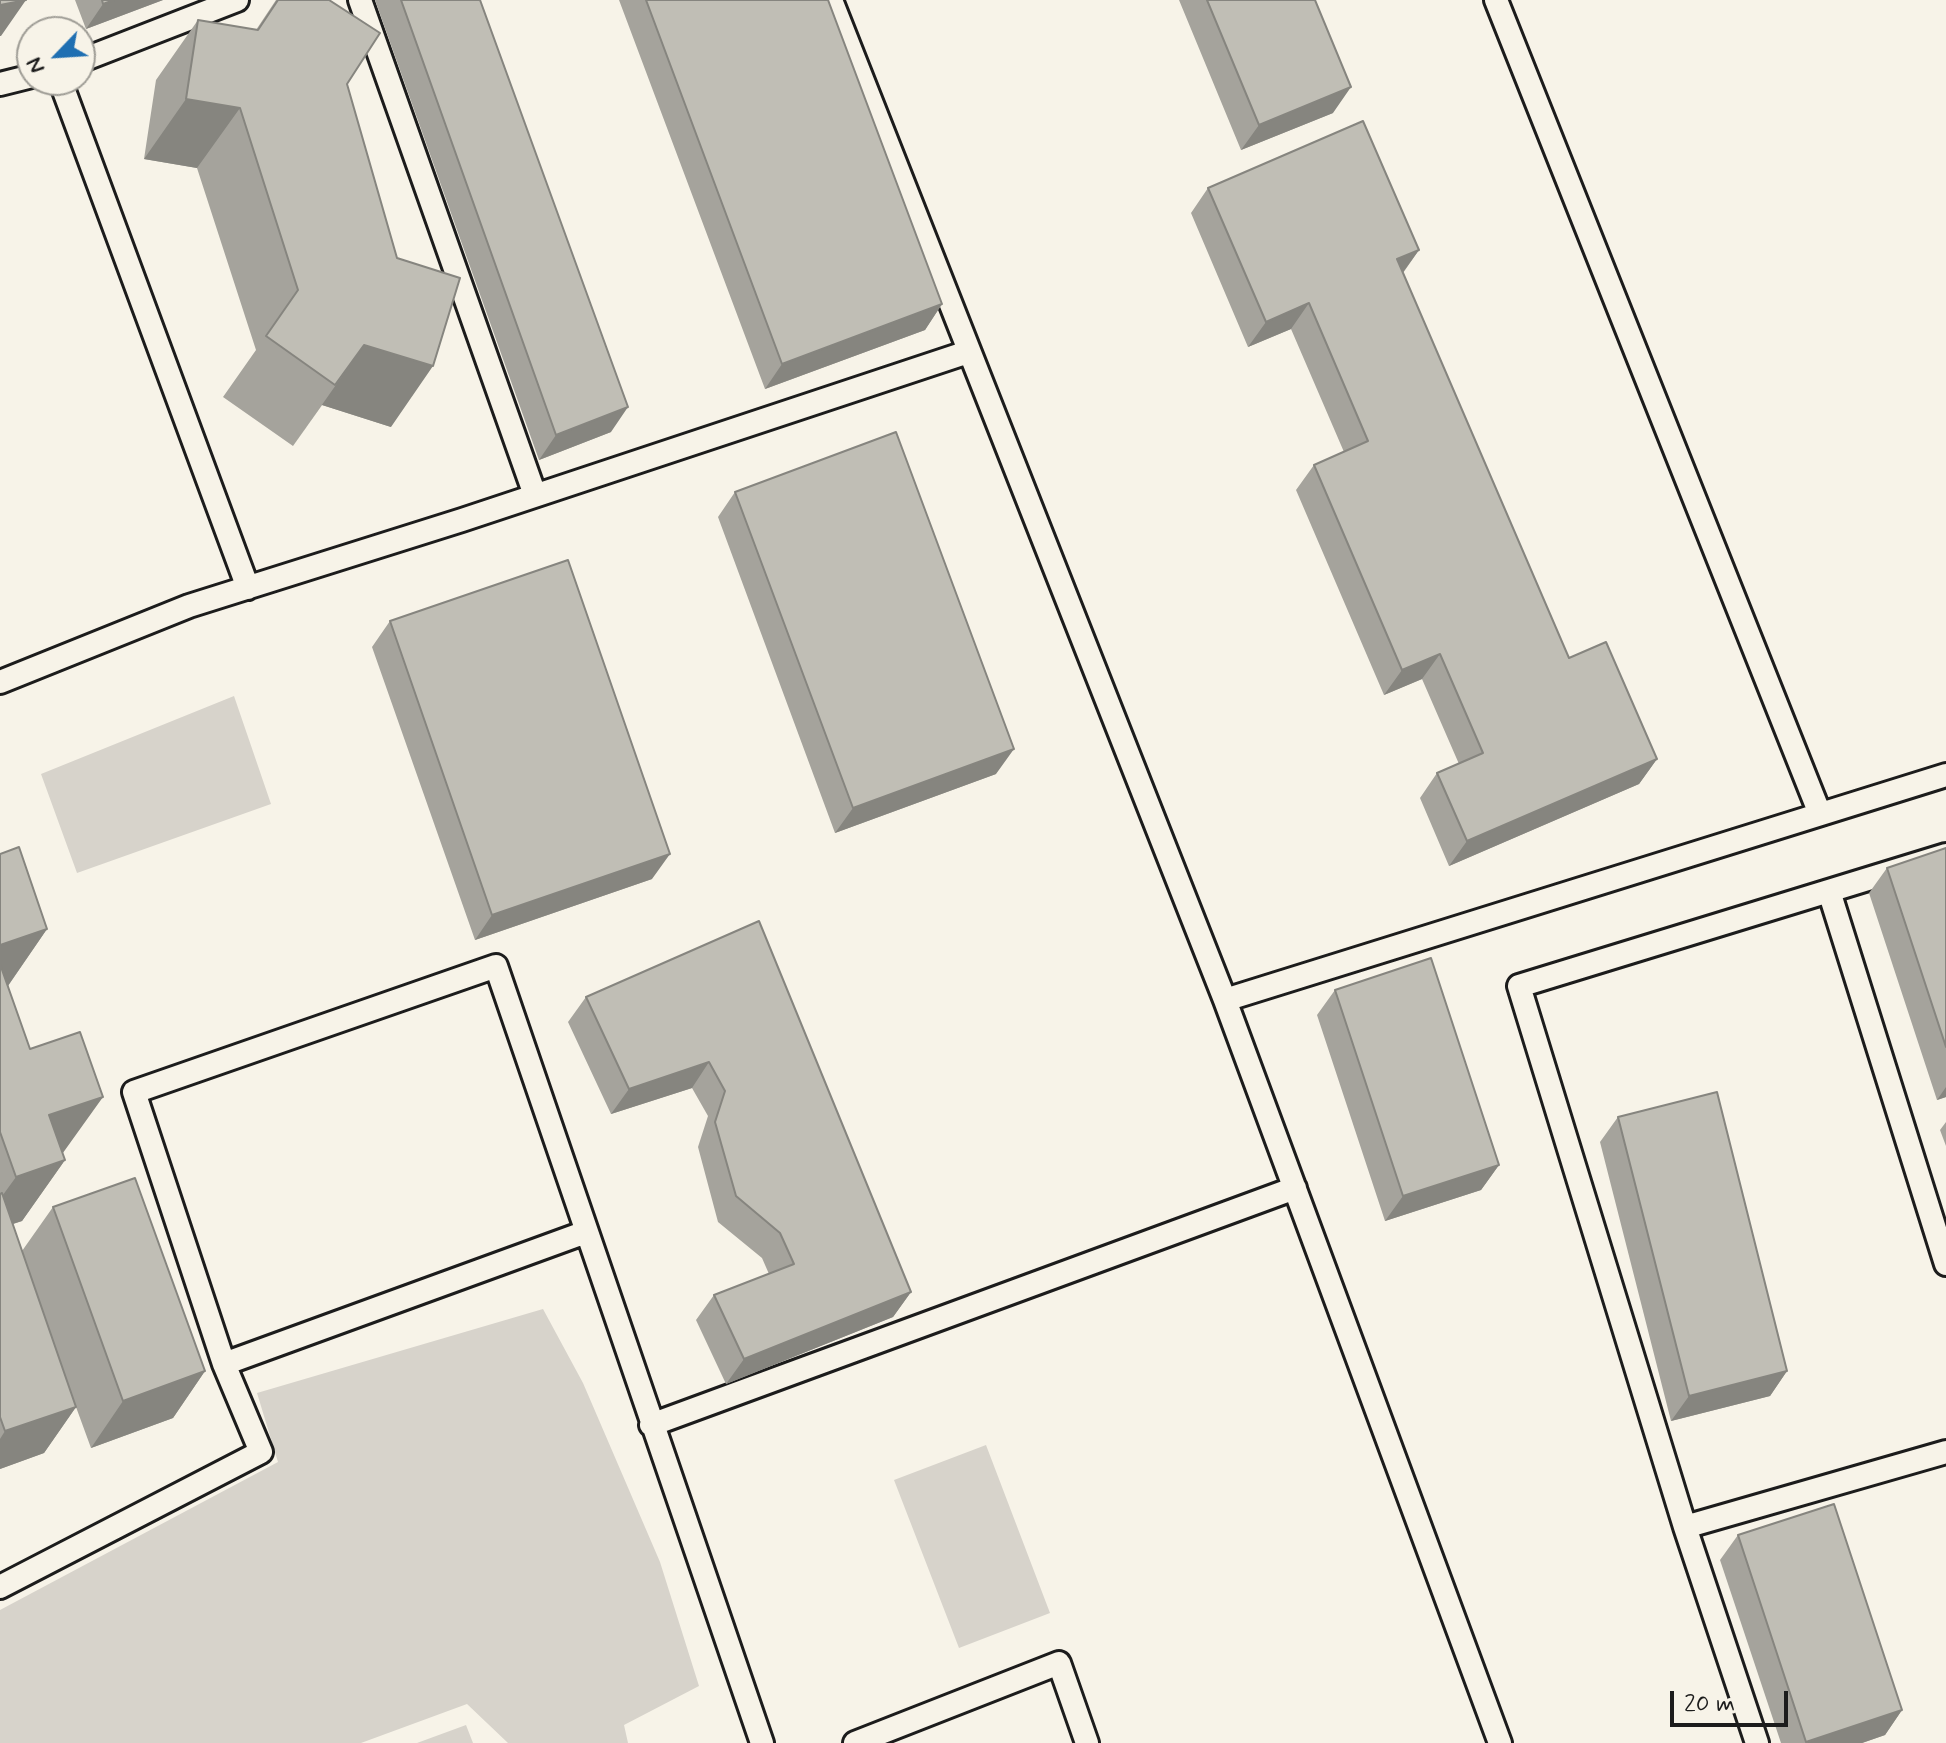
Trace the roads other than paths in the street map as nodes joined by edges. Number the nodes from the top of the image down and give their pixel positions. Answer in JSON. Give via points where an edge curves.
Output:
{"nodes":[{"id":1,"x":237,"y":0,"type":"edge"},
{"id":2,"x":360,"y":0,"type":"edge"},
{"id":3,"x":831,"y":0,"type":"edge"},
{"id":4,"x":1496,"y":0,"type":"edge"},
{"id":5,"x":96,"y":55,"type":"edge"},
{"id":6,"x":66,"y":96,"type":"edge"},
{"id":7,"x":968,"y":352,"type":"junction"},
{"id":8,"x":535,"y":495,"type":"junction"},
{"id":9,"x":248,"y":588,"type":"junction"},
{"id":10,"x":0,"y":682,"type":"edge"},
{"id":11,"x":1946,"y":775,"type":"edge"},
{"id":12,"x":1820,"y":814,"type":"junction"},
{"id":13,"x":1946,"y":855,"type":"edge"},
{"id":14,"x":1829,"y":891,"type":"junction"},
{"id":15,"x":1225,"y":1000,"type":"junction"},
{"id":16,"x":1295,"y":1188,"type":"junction"},
{"id":17,"x":586,"y":1232,"type":"junction"},
{"id":18,"x":1946,"y":1264,"type":"edge"},
{"id":19,"x":224,"y":1364,"type":"junction"},
{"id":20,"x":651,"y":1425,"type":"junction"},
{"id":21,"x":1946,"y":1452,"type":"edge"},
{"id":22,"x":1685,"y":1527,"type":"junction"},
{"id":23,"x":0,"y":1587,"type":"edge"},
{"id":24,"x":762,"y":1743,"type":"edge"},
{"id":25,"x":855,"y":1743,"type":"edge"},
{"id":26,"x":1087,"y":1743,"type":"edge"},
{"id":27,"x":1500,"y":1743,"type":"edge"},
{"id":28,"x":1757,"y":1743,"type":"edge"}],
"edges":[{"from":1,"to":5,"type":"lane"},
{"from":2,"to":8,"type":"lane"},
{"from":3,"to":7,"type":"lane"},
{"from":4,"to":12,"type":"lane"},
{"from":6,"to":9,"type":"lane"},
{"from":7,"to":8,"type":"lane"},
{"from":7,"to":15,"type":"lane"},
{"from":8,"to":9,"type":"lane"},
{"from":9,"to":10,"type":"lane","via":[[189,606]]},
{"from":11,"to":12,"type":"lane"},
{"from":12,"to":15,"type":"lane"},
{"from":13,"to":14,"type":"lane"},
{"from":14,"to":18,"type":"lane"},
{"from":14,"to":22,"type":"lane","via":[[1519,986]]},
{"from":15,"to":16,"type":"lane"},
{"from":16,"to":20,"type":"lane"},
{"from":16,"to":27,"type":"lane"},
{"from":17,"to":19,"type":"lane"},
{"from":17,"to":19,"type":"lane","via":[[496,966],[134,1092]]},
{"from":17,"to":20,"type":"lane"},
{"from":19,"to":23,"type":"lane","via":[[261,1452]]},
{"from":20,"to":24,"type":"lane"},
{"from":21,"to":22,"type":"lane"},
{"from":22,"to":28,"type":"lane"},
{"from":25,"to":26,"type":"lane","via":[[1059,1663]]}]}
